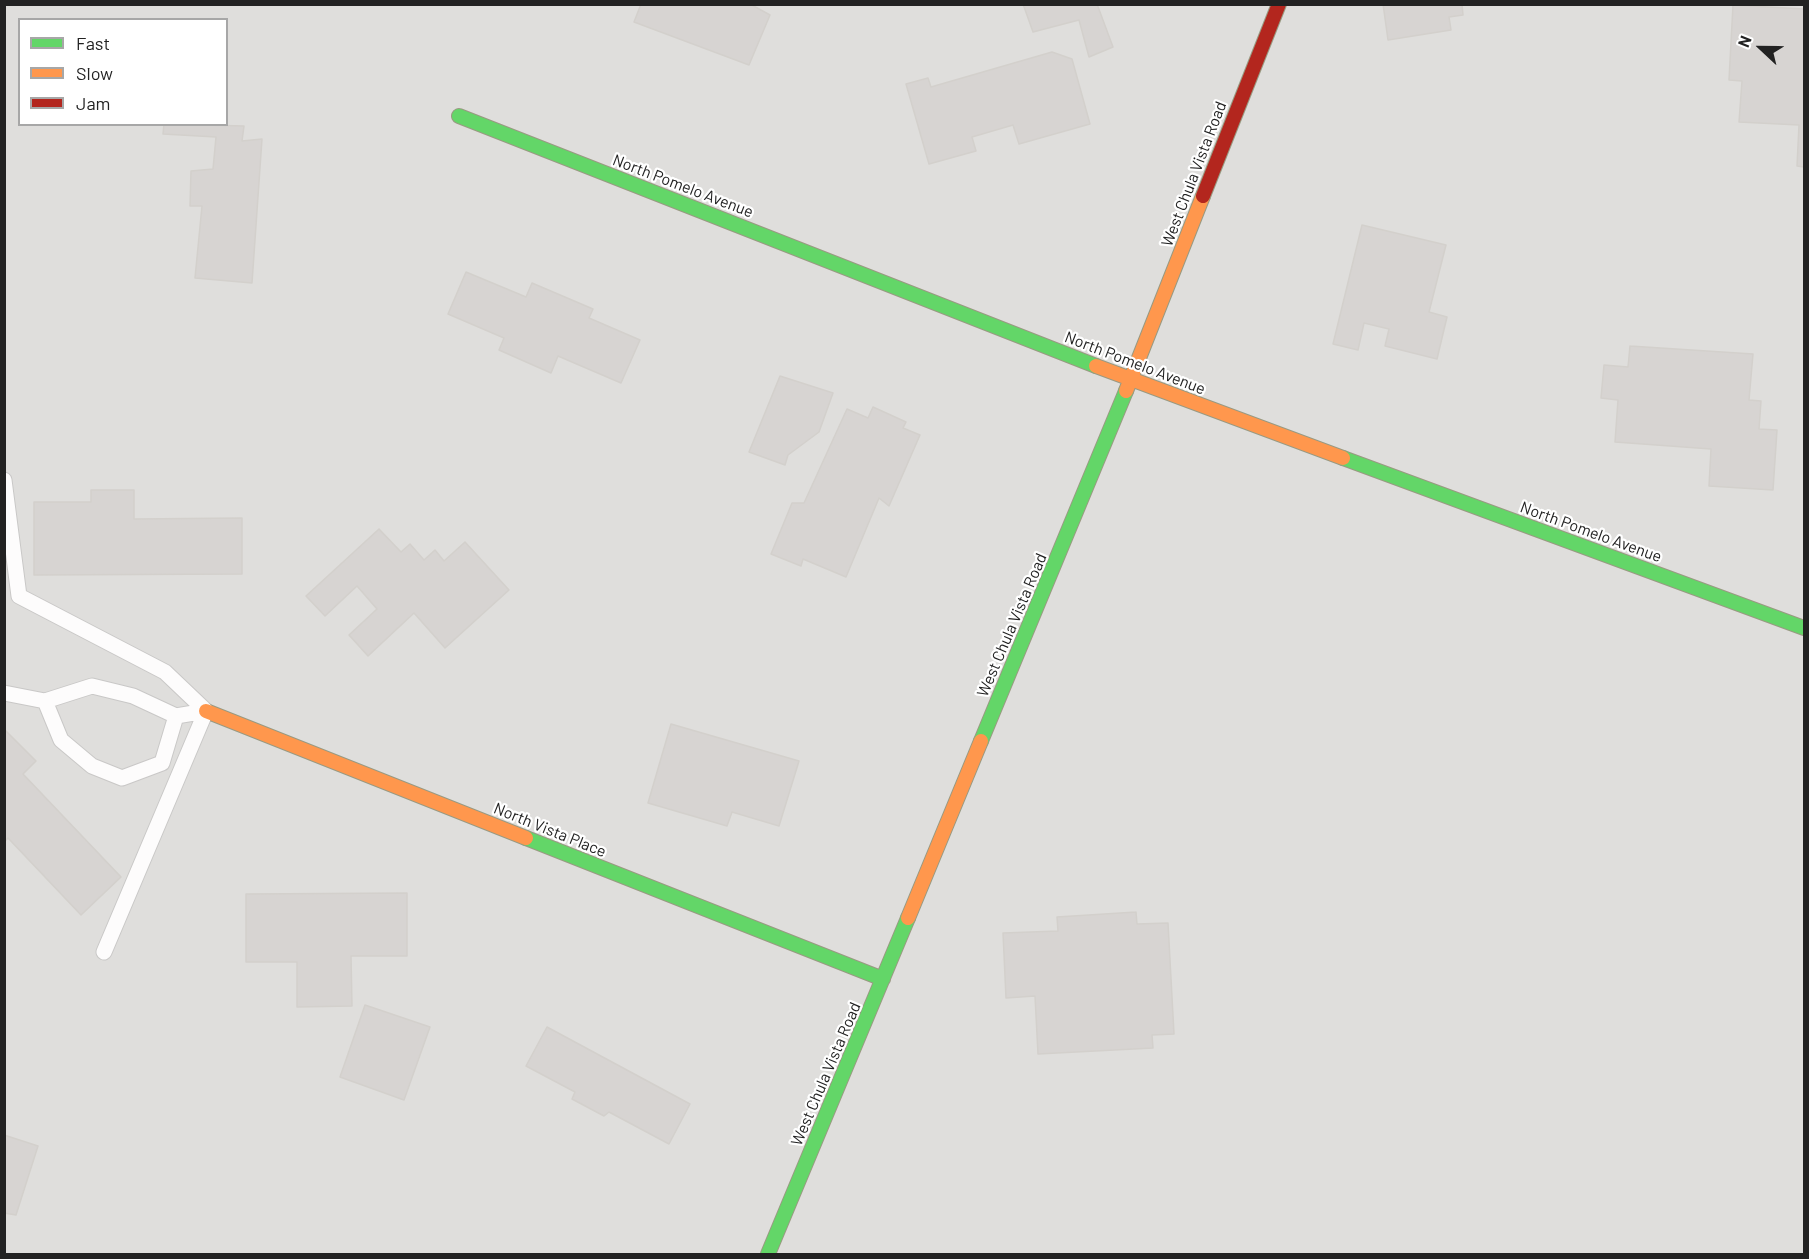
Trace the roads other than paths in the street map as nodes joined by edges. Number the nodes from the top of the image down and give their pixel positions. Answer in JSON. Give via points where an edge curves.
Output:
{"nodes":[{"id":1,"x":1279,"y":4,"type":"edge"},
{"id":2,"x":459,"y":116,"type":"dead end"},
{"id":3,"x":1131,"y":380,"type":"junction"},
{"id":4,"x":4,"y":480,"type":"edge"},
{"id":5,"x":1804,"y":628,"type":"edge"},
{"id":6,"x":4,"y":693,"type":"edge"},
{"id":7,"x":45,"y":701,"type":"junction"},
{"id":8,"x":206,"y":711,"type":"junction"},
{"id":9,"x":176,"y":716,"type":"junction"},
{"id":10,"x":104,"y":952,"type":"dead end"},
{"id":11,"x":883,"y":979,"type":"junction"},
{"id":12,"x":768,"y":1254,"type":"edge"}],
"edges":[{"from":1,"to":3,"type":"street","name":"West Chula Vista Road"},
{"from":2,"to":3,"type":"street","name":"North Pomelo Avenue"},
{"from":3,"to":5,"type":"street","name":"North Pomelo Avenue"},
{"from":3,"to":11,"type":"street","name":"West Chula Vista Road"},
{"from":4,"to":8,"type":"lane","via":[[19,596],[165,672]]},
{"from":6,"to":7,"type":"lane"},
{"from":7,"to":9,"type":"lane","via":[[93,686],[133,696]]},
{"from":7,"to":9,"type":"lane","via":[[61,740],[92,766],[122,778],[162,763]]},
{"from":8,"to":9,"type":"lane"},
{"from":8,"to":10,"type":"lane"},
{"from":8,"to":11,"type":"street","name":"North Vista Place"},
{"from":11,"to":12,"type":"street","name":"West Chula Vista Road"}]}
